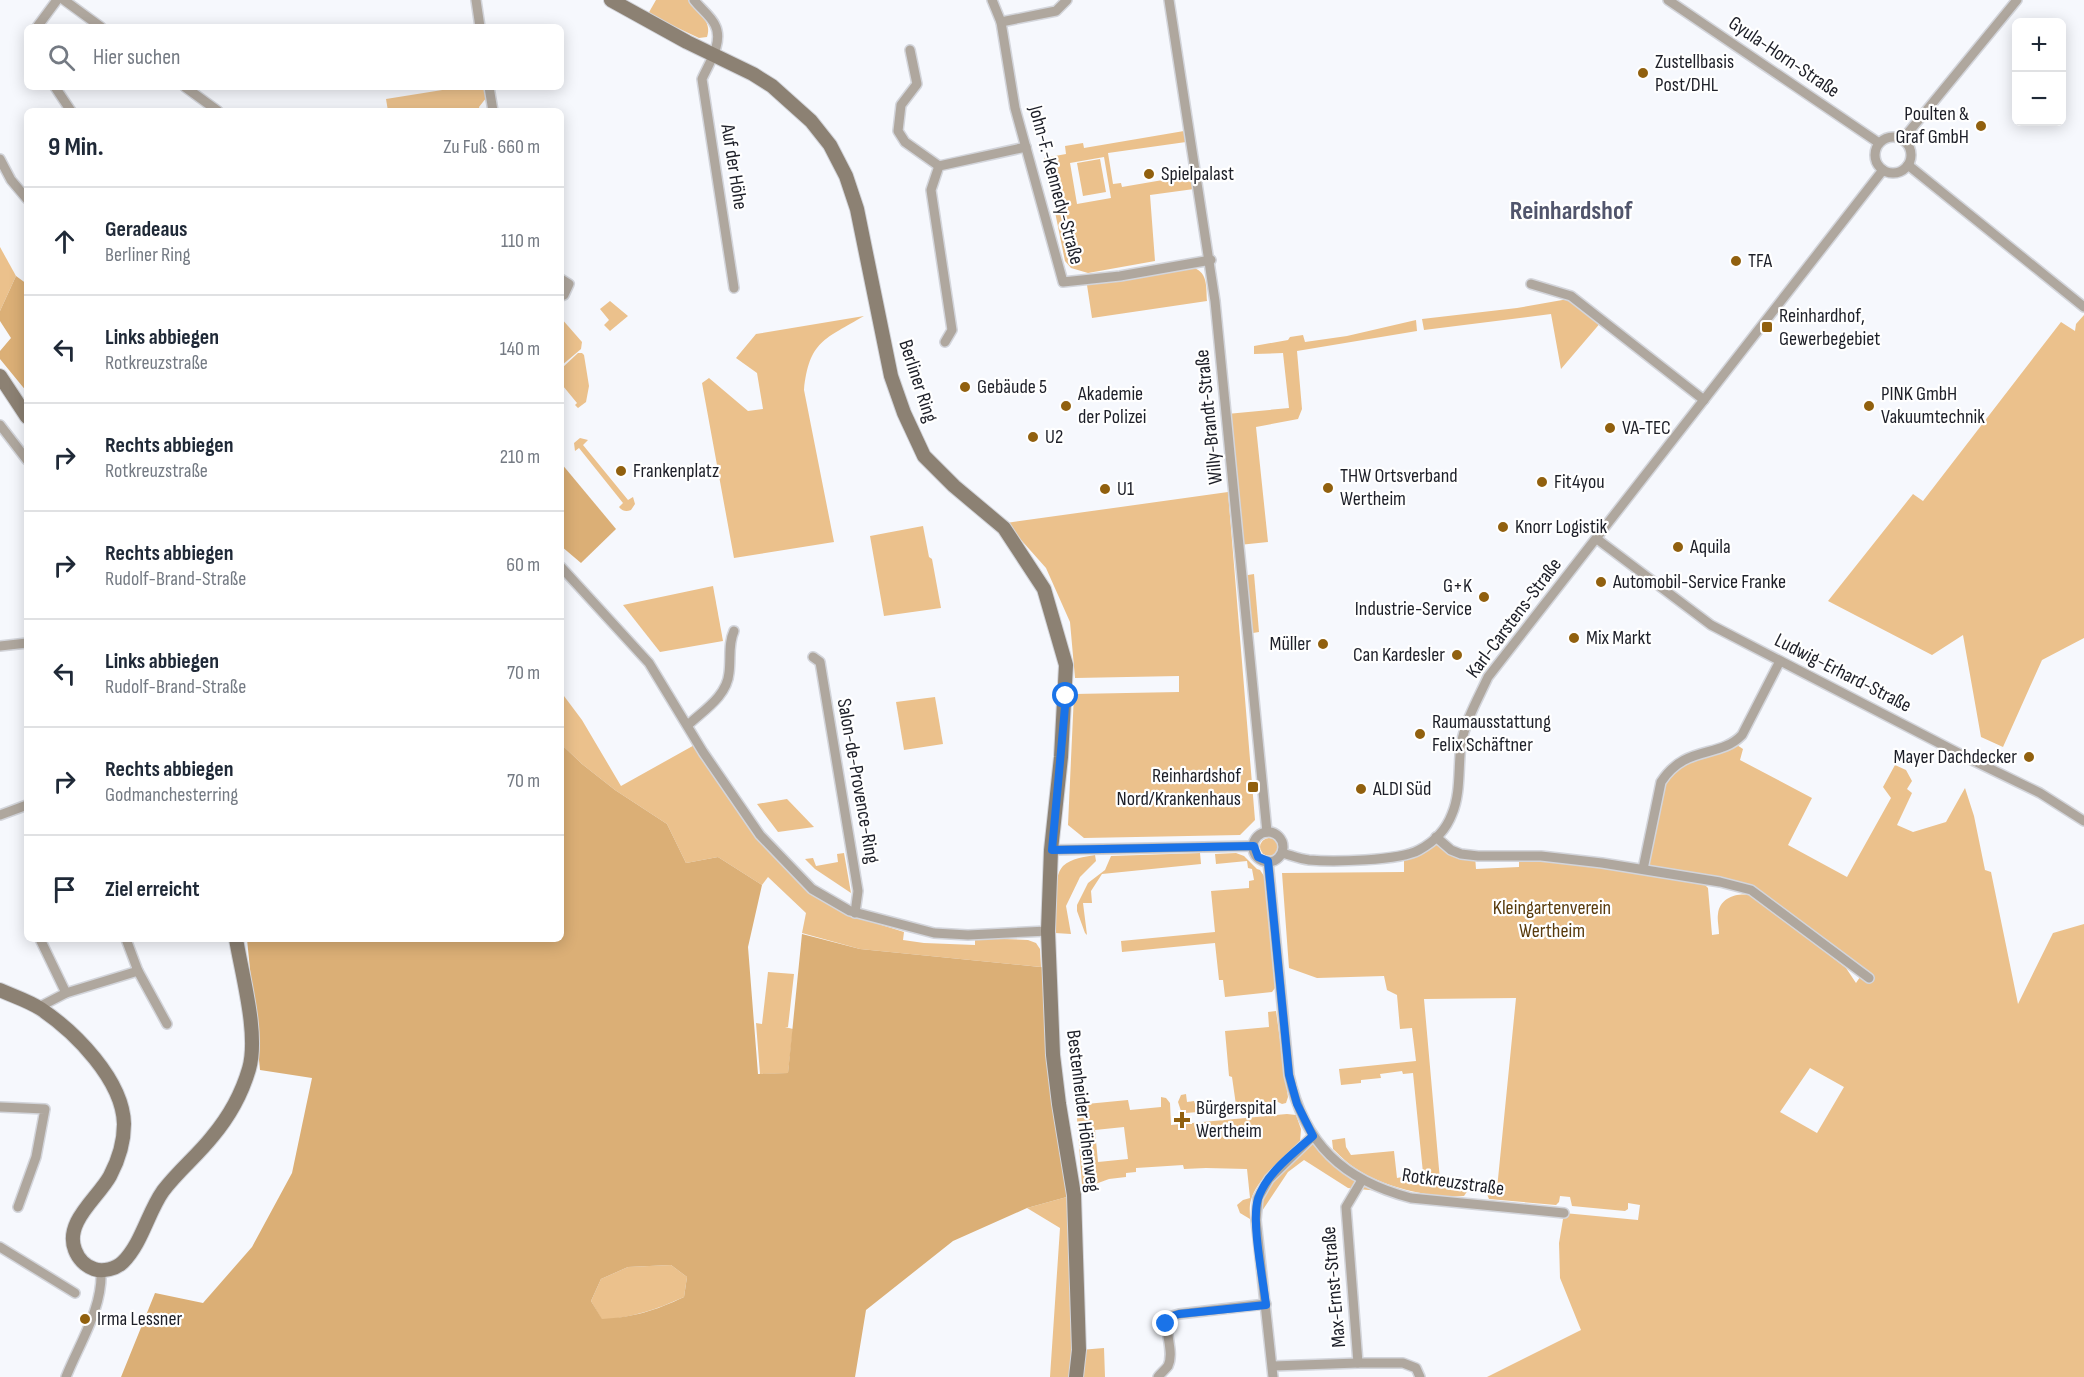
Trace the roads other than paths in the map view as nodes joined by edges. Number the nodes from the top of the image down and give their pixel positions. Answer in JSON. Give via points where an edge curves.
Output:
{"nodes":[{"id":1,"x":57,"y":0,"type":"edge"},
{"id":2,"x":64,"y":0,"type":"edge"},
{"id":3,"x":476,"y":0,"type":"edge"},
{"id":4,"x":611,"y":0,"type":"edge"},
{"id":5,"x":694,"y":0,"type":"edge"},
{"id":6,"x":992,"y":0,"type":"edge"},
{"id":7,"x":1067,"y":0,"type":"edge"},
{"id":8,"x":1169,"y":0,"type":"edge"},
{"id":9,"x":1668,"y":0,"type":"edge"},
{"id":10,"x":2017,"y":0,"type":"edge"},
{"id":11,"x":1001,"y":22,"type":"junction"},
{"id":12,"x":39,"y":24,"type":"edge"},
{"id":13,"x":97,"y":24,"type":"edge"},
{"id":14,"x":480,"y":24,"type":"edge"},
{"id":15,"x":910,"y":50,"type":"dead end"},
{"id":16,"x":713,"y":53,"type":"junction"},
{"id":17,"x":57,"y":90,"type":"edge"},
{"id":18,"x":189,"y":90,"type":"edge"},
{"id":19,"x":490,"y":90,"type":"edge"},
{"id":20,"x":70,"y":108,"type":"edge"},
{"id":21,"x":214,"y":108,"type":"edge"},
{"id":22,"x":492,"y":108,"type":"edge"},
{"id":23,"x":1903,"y":139,"type":"junction"},
{"id":24,"x":1879,"y":143,"type":"junction"},
{"id":25,"x":1026,"y":147,"type":"junction"},
{"id":26,"x":0,"y":159,"type":"edge"},
{"id":27,"x":1908,"y":165,"type":"junction"},
{"id":28,"x":939,"y":166,"type":"junction"},
{"id":29,"x":1883,"y":170,"type":"junction"},
{"id":30,"x":24,"y":195,"type":"edge"},
{"id":31,"x":1211,"y":260,"type":"junction"},
{"id":32,"x":564,"y":281,"type":"edge"},
{"id":33,"x":1531,"y":284,"type":"dead end"},
{"id":34,"x":734,"y":288,"type":"dead end"},
{"id":35,"x":564,"y":295,"type":"edge"},
{"id":36,"x":2084,"y":307,"type":"edge"},
{"id":37,"x":945,"y":342,"type":"dead end"},
{"id":38,"x":0,"y":376,"type":"edge"},
{"id":39,"x":1704,"y":400,"type":"junction"},
{"id":40,"x":24,"y":412,"type":"edge"},
{"id":41,"x":0,"y":425,"type":"edge"},
{"id":42,"x":24,"y":456,"type":"edge"},
{"id":43,"x":1597,"y":539,"type":"junction"},
{"id":44,"x":564,"y":570,"type":"edge"},
{"id":45,"x":734,"y":630,"type":"dead end"},
{"id":46,"x":24,"y":643,"type":"edge"},
{"id":47,"x":0,"y":646,"type":"edge"},
{"id":48,"x":813,"y":657,"type":"dead end"},
{"id":49,"x":1780,"y":661,"type":"junction"},
{"id":50,"x":688,"y":725,"type":"junction"},
{"id":51,"x":24,"y":806,"type":"edge"},
{"id":52,"x":0,"y":814,"type":"edge"},
{"id":53,"x":2084,"y":821,"type":"edge"},
{"id":54,"x":1267,"y":832,"type":"junction"},
{"id":55,"x":1436,"y":837,"type":"junction"},
{"id":56,"x":1254,"y":846,"type":"junction"},
{"id":57,"x":1052,"y":850,"type":"junction"},
{"id":58,"x":1282,"y":853,"type":"junction"},
{"id":59,"x":1268,"y":861,"type":"junction"},
{"id":60,"x":1643,"y":869,"type":"junction"},
{"id":61,"x":855,"y":913,"type":"junction"},
{"id":62,"x":1048,"y":931,"type":"junction"},
{"id":63,"x":41,"y":942,"type":"edge"},
{"id":64,"x":127,"y":942,"type":"edge"},
{"id":65,"x":237,"y":942,"type":"edge"},
{"id":66,"x":138,"y":971,"type":"junction"},
{"id":67,"x":1869,"y":978,"type":"dead end"},
{"id":68,"x":0,"y":990,"type":"edge"},
{"id":69,"x":66,"y":993,"type":"junction"},
{"id":70,"x":39,"y":1007,"type":"junction"},
{"id":71,"x":167,"y":1024,"type":"dead end"},
{"id":72,"x":0,"y":1107,"type":"edge"},
{"id":73,"x":1313,"y":1136,"type":"junction"},
{"id":74,"x":1362,"y":1180,"type":"junction"},
{"id":75,"x":18,"y":1207,"type":"dead end"},
{"id":76,"x":1564,"y":1213,"type":"dead end"},
{"id":77,"x":0,"y":1247,"type":"edge"},
{"id":78,"x":101,"y":1270,"type":"junction"},
{"id":79,"x":75,"y":1293,"type":"dead end"},
{"id":80,"x":1266,"y":1305,"type":"junction"},
{"id":81,"x":1358,"y":1363,"type":"junction"},
{"id":82,"x":1273,"y":1366,"type":"junction"},
{"id":83,"x":66,"y":1377,"type":"edge"},
{"id":84,"x":1076,"y":1377,"type":"edge"},
{"id":85,"x":1158,"y":1377,"type":"edge"},
{"id":86,"x":1273,"y":1377,"type":"edge"},
{"id":87,"x":1420,"y":1377,"type":"edge"}],
"edges":[{"from":1,"to":12,"type":"street"},
{"from":2,"to":13,"type":"street"},
{"from":3,"to":14,"type":"street"},
{"from":4,"to":16,"type":"street","name":"Berliner Ring"},
{"from":5,"to":16,"type":"street","name":"Auf der Höhe","via":[[715,24],[718,33]]},
{"from":6,"to":11,"type":"street","name":"John-F.-Kennedy-Straße"},
{"from":7,"to":11,"type":"street","via":[[1056,11]]},
{"from":8,"to":31,"type":"street","name":"Willy-Brandt-Straße"},
{"from":9,"to":24,"type":"street","name":"Gyula-Horn-Straße"},
{"from":10,"to":23,"type":"street"},
{"from":11,"to":25,"type":"street","name":"John-F.-Kennedy-Straße"},
{"from":15,"to":28,"type":"street","via":[[917,84],[902,105],[897,131],[905,142]]},
{"from":16,"to":34,"type":"street","name":"Auf der Höhe","via":[[702,80]]},
{"from":16,"to":57,"type":"street","name":"Berliner Ring","via":[[772,86],[811,121],[830,145],[846,176],[856,209],[891,376],[924,456],[1004,528],[1044,589],[1066,665]]},
{"from":17,"to":20,"type":"street"},
{"from":18,"to":21,"type":"street"},
{"from":19,"to":22,"type":"street"},
{"from":23,"to":24,"type":"street","via":[[1893,136]]},
{"from":23,"to":27,"type":"street","via":[[1911,150]]},
{"from":24,"to":29,"type":"street","via":[[1875,155]]},
{"from":25,"to":28,"type":"street"},
{"from":25,"to":31,"type":"street","name":"John-F.-Kennedy-Straße","via":[[1063,282]]},
{"from":26,"to":30,"type":"street"},
{"from":27,"to":29,"type":"street","via":[[1896,173]]},
{"from":27,"to":36,"type":"street"},
{"from":28,"to":37,"type":"street","via":[[931,190],[952,330]]},
{"from":29,"to":39,"type":"street","name":"Karl-Carstens-Straße"},
{"from":31,"to":54,"type":"street","name":"Willy-Brandt-Straße"},
{"from":32,"to":35,"type":"street","via":[[569,284]]},
{"from":33,"to":39,"type":"street","via":[[1571,296]]},
{"from":38,"to":40,"type":"street"},
{"from":39,"to":43,"type":"street","name":"Karl-Carstens-Straße"},
{"from":41,"to":42,"type":"street"},
{"from":43,"to":49,"type":"street","name":"Ludwig-Erhard-Straße","via":[[1711,625]]},
{"from":43,"to":55,"type":"street","name":"Karl-Carstens-Straße","via":[[1488,677],[1462,743],[1456,801]]},
{"from":44,"to":50,"type":"street","via":[[650,663]]},
{"from":45,"to":50,"type":"street","via":[[726,687]]},
{"from":46,"to":47,"type":"street"},
{"from":48,"to":61,"type":"street","name":"Salon-de-Provence-Ring","via":[[819,662],[847,821],[859,897]]},
{"from":49,"to":53,"type":"street","name":"Ludwig-Erhard-Straße","via":[[2040,793]]},
{"from":49,"to":60,"type":"street","via":[[1742,735],[1734,743],[1682,760],[1661,782]]},
{"from":50,"to":61,"type":"street","via":[[760,835],[812,889]]},
{"from":51,"to":52,"type":"street"},
{"from":54,"to":56,"type":"street","via":[[1258,836]]},
{"from":54,"to":58,"type":"street","via":[[1281,840]]},
{"from":55,"to":58,"type":"street","name":"Karl-Carstens-Straße","via":[[1417,851],[1382,859],[1308,860]]},
{"from":55,"to":60,"type":"street","via":[[1461,854],[1541,856]]},
{"from":56,"to":57,"type":"street"},
{"from":56,"to":59,"type":"street","via":[[1258,857]]},
{"from":57,"to":62,"type":"street","name":"Bestenheider Höhenweg"},
{"from":58,"to":59,"type":"street"},
{"from":59,"to":73,"type":"street","name":"Rotkreuzstraße","via":[[1289,1075],[1297,1104]]},
{"from":60,"to":67,"type":"street","via":[[1751,890]]},
{"from":61,"to":62,"type":"street","via":[[934,933]]},
{"from":62,"to":84,"type":"street","name":"Bestenheider Höhenweg","via":[[1053,1055],[1074,1195],[1079,1350]]},
{"from":63,"to":69,"type":"street"},
{"from":64,"to":66,"type":"street"},
{"from":65,"to":78,"type":"street","via":[[250,1019],[249,1069],[231,1110],[162,1192],[131,1252],[118,1266]]},
{"from":66,"to":69,"type":"street"},
{"from":66,"to":71,"type":"street"},
{"from":68,"to":70,"type":"street"},
{"from":69,"to":70,"type":"street"},
{"from":70,"to":78,"type":"street","via":[[77,1038],[94,1058],[108,1078],[122,1112],[123,1141],[117,1163],[73,1231],[77,1255]]},
{"from":72,"to":75,"type":"street","via":[[45,1108],[36,1157]]},
{"from":73,"to":74,"type":"street","name":"Rotkreuzstraße","via":[[1334,1160]]},
{"from":73,"to":80,"type":"street","via":[[1269,1179],[1258,1198],[1256,1220]]},
{"from":74,"to":76,"type":"street","name":"Rotkreuzstraße","via":[[1411,1198]]},
{"from":74,"to":81,"type":"street","name":"Max-Ernst-Straße","via":[[1346,1207]]},
{"from":77,"to":79,"type":"street"},
{"from":78,"to":83,"type":"street","via":[[98,1303]]},
{"from":80,"to":82,"type":"street"},
{"from":80,"to":85,"type":"street","via":[[1169,1317],[1166,1324],[1170,1357]]},
{"from":81,"to":82,"type":"street"},
{"from":81,"to":87,"type":"street","name":"Max-Ernst-Straße","via":[[1403,1363],[1416,1368]]},
{"from":82,"to":86,"type":"street"}]}
